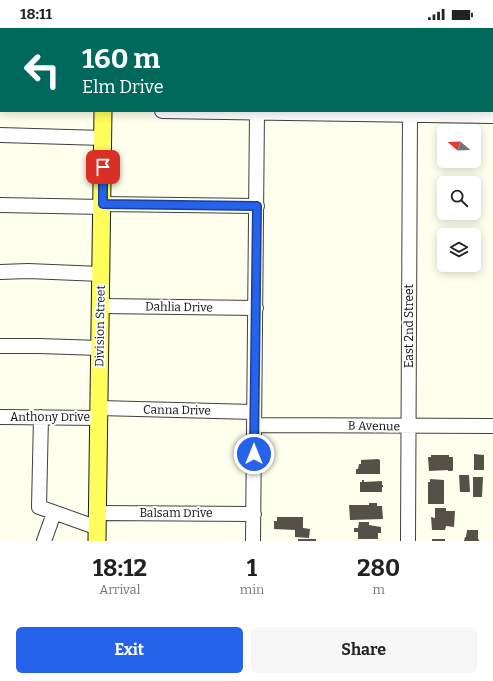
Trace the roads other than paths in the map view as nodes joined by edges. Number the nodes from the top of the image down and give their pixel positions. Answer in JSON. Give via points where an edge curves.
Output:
{"nodes":[{"id":1,"x":103,"y":112,"type":"edge"},
{"id":2,"x":258,"y":112,"type":"edge"},
{"id":3,"x":410,"y":113,"type":"edge"},
{"id":4,"x":489,"y":114,"type":"edge"},
{"id":5,"x":0,"y":134,"type":"edge"},
{"id":6,"x":103,"y":138,"type":"junction"},
{"id":7,"x":0,"y":205,"type":"edge"},
{"id":8,"x":103,"y":205,"type":"junction"},
{"id":9,"x":257,"y":206,"type":"junction"},
{"id":10,"x":0,"y":272,"type":"edge"},
{"id":11,"x":101,"y":274,"type":"junction"},
{"id":12,"x":101,"y":306,"type":"junction"},
{"id":13,"x":256,"y":308,"type":"junction"},
{"id":14,"x":0,"y":346,"type":"edge"},
{"id":15,"x":100,"y":348,"type":"junction"},
{"id":16,"x":99,"y":413,"type":"junction"},
{"id":17,"x":0,"y":417,"type":"edge"},
{"id":18,"x":41,"y":417,"type":"junction"},
{"id":19,"x":254,"y":418,"type":"junction"},
{"id":20,"x":408,"y":426,"type":"junction"},
{"id":21,"x":493,"y":426,"type":"edge"},
{"id":22,"x":54,"y":513,"type":"junction"},
{"id":23,"x":254,"y":514,"type":"junction"},
{"id":24,"x":98,"y":527,"type":"edge"},
{"id":25,"x":44,"y":541,"type":"edge"},
{"id":26,"x":253,"y":541,"type":"edge"},
{"id":27,"x":408,"y":541,"type":"edge"}],
"edges":[{"from":1,"to":6,"type":"main road","name":"Division Street"},
{"from":2,"to":3,"type":"street"},
{"from":2,"to":9,"type":"street"},
{"from":3,"to":4,"type":"street"},
{"from":3,"to":20,"type":"street","name":"East 2nd Street"},
{"from":5,"to":6,"type":"street"},
{"from":6,"to":8,"type":"main road","name":"Division Street"},
{"from":7,"to":8,"type":"street"},
{"from":8,"to":9,"type":"street"},
{"from":8,"to":11,"type":"main road","name":"Division Street"},
{"from":9,"to":13,"type":"street"},
{"from":10,"to":11,"type":"street"},
{"from":11,"to":12,"type":"main road","name":"Division Street"},
{"from":12,"to":13,"type":"street","name":"Dahlia Drive"},
{"from":12,"to":15,"type":"main road","name":"Division Street"},
{"from":13,"to":19,"type":"street"},
{"from":14,"to":15,"type":"street"},
{"from":15,"to":16,"type":"main road","name":"Division Street"},
{"from":16,"to":18,"type":"street","name":"Anthony Drive"},
{"from":16,"to":19,"type":"street","name":"Canna Drive"},
{"from":16,"to":24,"type":"main road","name":"Division Street"},
{"from":17,"to":18,"type":"street","name":"Anthony Drive"},
{"from":18,"to":22,"type":"street","name":"Balsam Drive","via":[[40,508]]},
{"from":19,"to":20,"type":"street","name":"B Avenue"},
{"from":19,"to":23,"type":"street"},
{"from":20,"to":21,"type":"street","name":"B Avenue"},
{"from":20,"to":27,"type":"street","name":"East 2nd Street"},
{"from":22,"to":24,"type":"street","name":"Balsam Drive"},
{"from":22,"to":25,"type":"street"},
{"from":23,"to":24,"type":"street","name":"Balsam Drive"},
{"from":23,"to":26,"type":"street"}]}
